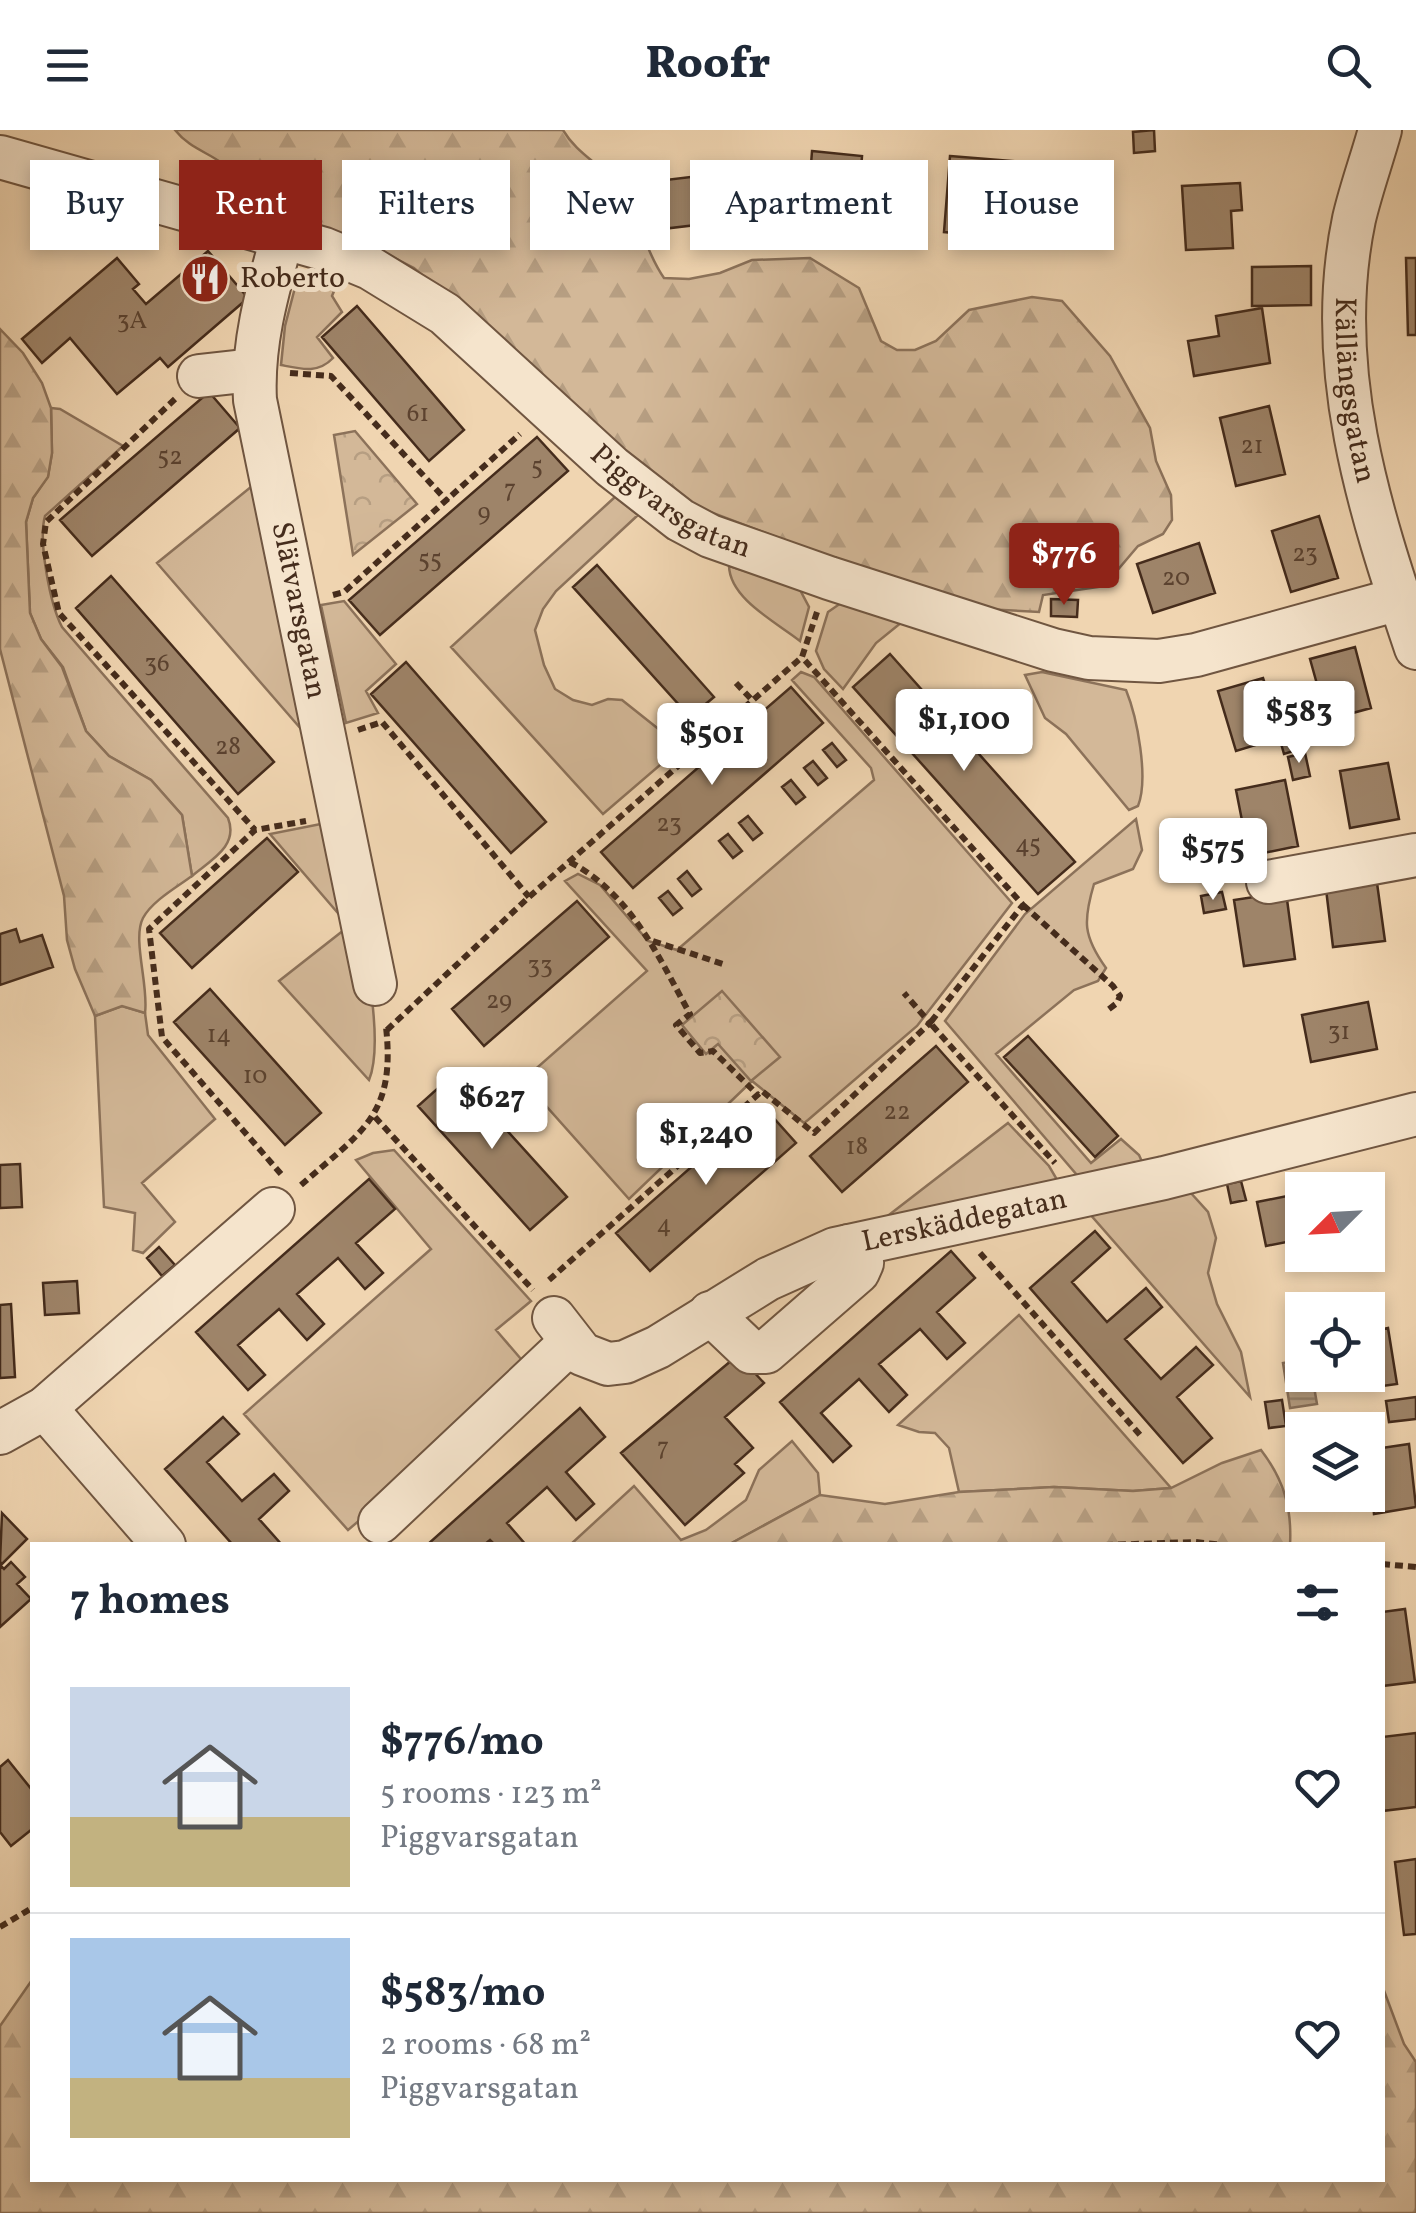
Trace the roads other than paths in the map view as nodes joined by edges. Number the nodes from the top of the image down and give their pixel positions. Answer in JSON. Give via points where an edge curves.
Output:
{"nodes":[{"id":1,"x":1380,"y":130,"type":"edge"},
{"id":2,"x":0,"y":157,"type":"edge"},
{"id":3,"x":179,"y":208,"type":"edge"},
{"id":4,"x":322,"y":248,"type":"edge"},
{"id":5,"x":279,"y":250,"type":"edge"},
{"id":6,"x":254,"y":370,"type":"junction"},
{"id":7,"x":199,"y":376,"type":"road end"},
{"id":8,"x":1399,"y":599,"type":"junction"},
{"id":9,"x":1416,"y":648,"type":"edge"},
{"id":10,"x":1416,"y":855,"type":"edge"},
{"id":11,"x":1268,"y":882,"type":"dead end"},
{"id":12,"x":375,"y":984,"type":"road end"},
{"id":13,"x":1416,"y":1114,"type":"edge"},
{"id":14,"x":284,"y":1199,"type":"road end"},
{"id":15,"x":850,"y":1246,"type":"junction"},
{"id":16,"x":710,"y":1314,"type":"junction"},
{"id":17,"x":44,"y":1408,"type":"junction"},
{"id":18,"x":0,"y":1433,"type":"edge"},
{"id":19,"x":380,"y":1522,"type":"dead end"},
{"id":20,"x":161,"y":1542,"type":"edge"}],
"edges":[{"from":1,"to":8,"type":"street","name":"Källängsgatan","via":[[1354,217],[1344,355],[1353,432]]},
{"from":2,"to":3,"type":"street","name":"Piggvarsgatan"},
{"from":4,"to":8,"type":"street","name":"Piggvarsgatan","via":[[370,268],[445,314],[612,468],[680,520],[829,578],[1054,650],[1126,661],[1196,655]]},
{"from":5,"to":6,"type":"street","name":"Slätvarsgatan"},
{"from":6,"to":7,"type":"street"},
{"from":6,"to":12,"type":"street","name":"Slätvarsgatan"},
{"from":8,"to":9,"type":"street","name":"Källängsgatan"},
{"from":10,"to":11,"type":"street"},
{"from":13,"to":15,"type":"street","name":"Lerskäddegatan","via":[[1164,1178]]},
{"from":14,"to":17,"type":"street"},
{"from":15,"to":16,"type":"street","name":"Lerskäddegatan","via":[[768,1278]]},
{"from":15,"to":16,"type":"street","via":[[862,1263],[858,1272],[766,1352],[751,1352]]},
{"from":16,"to":19,"type":"street","name":"Lerskäddegatan","via":[[658,1347],[608,1364],[593,1360],[562,1330]]},
{"from":17,"to":18,"type":"street"},
{"from":17,"to":20,"type":"street"}]}
